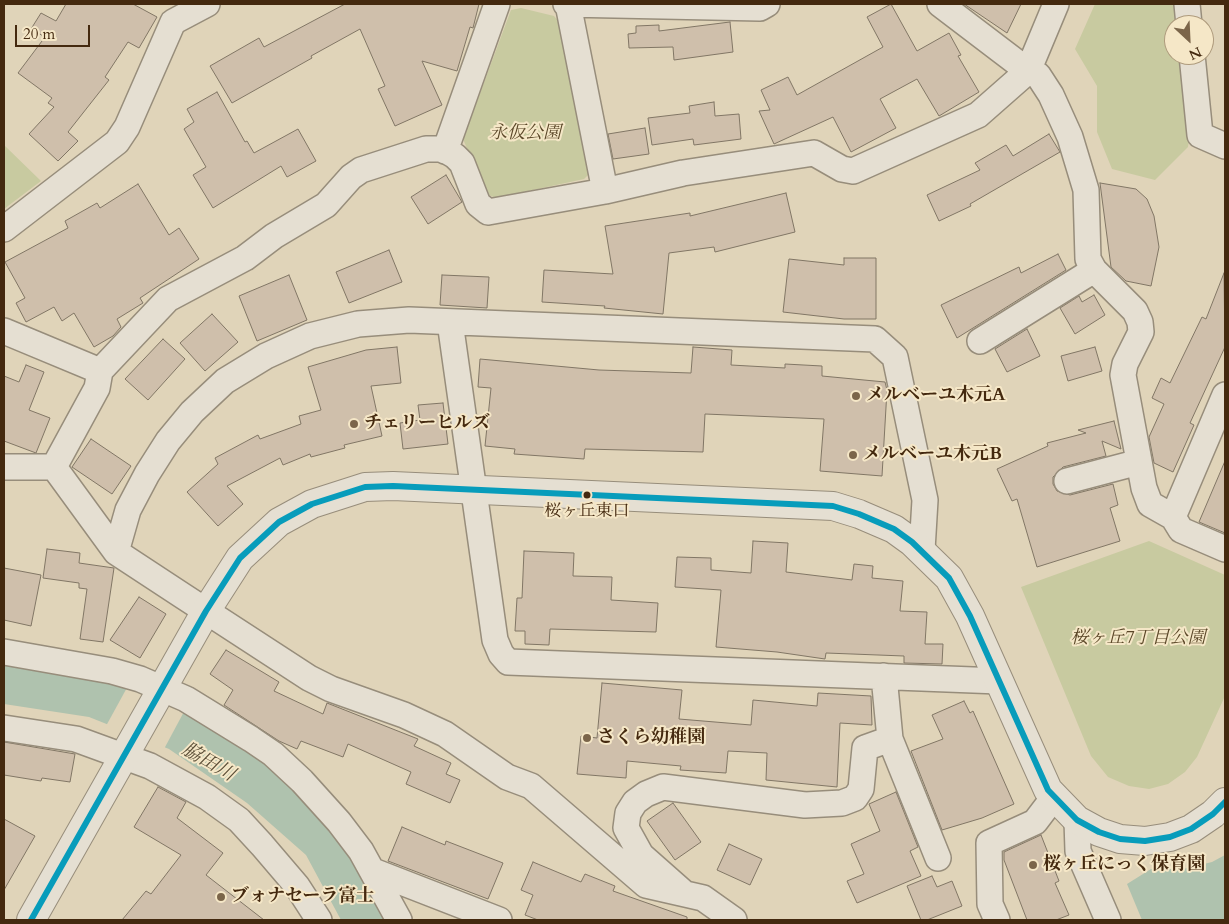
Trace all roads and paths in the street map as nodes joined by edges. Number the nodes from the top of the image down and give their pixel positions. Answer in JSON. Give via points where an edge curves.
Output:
{"nodes":[{"id":1,"x":207,"y":4,"type":"edge"},
{"id":2,"x":497,"y":4,"type":"edge"},
{"id":3,"x":567,"y":4,"type":"edge"},
{"id":4,"x":767,"y":4,"type":"edge"},
{"id":5,"x":940,"y":4,"type":"edge"},
{"id":6,"x":1056,"y":4,"type":"edge"},
{"id":7,"x":168,"y":13,"type":"edge"},
{"id":8,"x":1193,"y":65,"type":"edge"},
{"id":9,"x":1028,"y":71,"type":"junction"},
{"id":10,"x":1225,"y":146,"type":"edge"},
{"id":11,"x":445,"y":151,"type":"junction"},
{"id":12,"x":605,"y":190,"type":"junction"},
{"id":13,"x":4,"y":229,"type":"edge"},
{"id":14,"x":1094,"y":270,"type":"junction"},
{"id":15,"x":450,"y":322,"type":"junction"},
{"id":16,"x":4,"y":331,"type":"edge"},
{"id":17,"x":980,"y":341,"type":"dead end"},
{"id":18,"x":100,"y":371,"type":"junction"},
{"id":19,"x":1225,"y":395,"type":"edge"},
{"id":20,"x":1139,"y":462,"type":"junction"},
{"id":21,"x":4,"y":467,"type":"edge"},
{"id":22,"x":54,"y":467,"type":"junction"},
{"id":23,"x":1066,"y":481,"type":"dead end"},
{"id":24,"x":473,"y":489,"type":"junction"},
{"id":25,"x":1173,"y":516,"type":"junction"},
{"id":26,"x":1225,"y":549,"type":"edge"},
{"id":27,"x":922,"y":550,"type":"junction"},
{"id":28,"x":116,"y":552,"type":"junction"},
{"id":29,"x":206,"y":611,"type":"junction"},
{"id":30,"x":4,"y":652,"type":"edge"},
{"id":31,"x":884,"y":676,"type":"junction"},
{"id":32,"x":999,"y":680,"type":"junction"},
{"id":33,"x":161,"y":693,"type":"junction"},
{"id":34,"x":4,"y":728,"type":"edge"},
{"id":35,"x":890,"y":739,"type":"junction"},
{"id":36,"x":127,"y":754,"type":"junction"},
{"id":37,"x":1054,"y":796,"type":"junction"},
{"id":38,"x":1225,"y":802,"type":"edge"},
{"id":39,"x":1077,"y":820,"type":"junction"},
{"id":40,"x":938,"y":858,"type":"dead end"},
{"id":41,"x":373,"y":871,"type":"junction"},
{"id":42,"x":684,"y":893,"type":"junction"},
{"id":43,"x":31,"y":920,"type":"edge"},
{"id":44,"x":319,"y":920,"type":"edge"},
{"id":45,"x":399,"y":920,"type":"edge"},
{"id":46,"x":499,"y":920,"type":"edge"},
{"id":47,"x":734,"y":920,"type":"edge"},
{"id":48,"x":997,"y":920,"type":"edge"},
{"id":49,"x":1108,"y":920,"type":"edge"}],
"edges":[{"from":1,"to":7,"type":"street"},
{"from":2,"to":11,"type":"street"},
{"from":3,"to":4,"type":"street","via":[[760,8]]},
{"from":3,"to":12,"type":"street"},
{"from":5,"to":9,"type":"street"},
{"from":6,"to":9,"type":"street"},
{"from":7,"to":13,"type":"street","via":[[127,128],[117,142]]},
{"from":8,"to":10,"type":"street","via":[[1200,135]]},
{"from":9,"to":12,"type":"street","via":[[978,115],[853,171],[842,170],[814,153],[684,173]]},
{"from":9,"to":14,"type":"street","via":[[1038,75],[1050,95],[1078,160],[1086,190],[1088,259]]},
{"from":11,"to":12,"type":"street","via":[[462,163],[478,204],[488,212]]},
{"from":11,"to":18,"type":"street","via":[[426,149],[351,176],[326,205],[274,236],[246,258],[168,299]]},
{"from":14,"to":17,"type":"street"},
{"from":14,"to":20,"type":"street","via":[[1135,311],[1140,322],[1141,332],[1123,375]]},
{"from":15,"to":24,"type":"street"},
{"from":15,"to":27,"type":"street","via":[[875,339],[895,357],[925,500]]},
{"from":15,"to":28,"type":"street","via":[[409,320],[358,324],[310,336],[266,356],[225,381],[192,412],[168,441],[128,510]]},
{"from":16,"to":18,"type":"street"},
{"from":18,"to":22,"type":"street","via":[[97,388]]},
{"from":19,"to":25,"type":"street"},
{"from":20,"to":23,"type":"street"},
{"from":20,"to":25,"type":"street","via":[[1150,504]]},
{"from":21,"to":22,"type":"street"},
{"from":22,"to":28,"type":"street"},
{"from":24,"to":27,"type":"street","via":[[833,506],[894,529]]},
{"from":24,"to":29,"type":"street","via":[[365,487],[312,504],[279,522],[258,539],[240,558]]},
{"from":24,"to":31,"type":"street","via":[[495,640],[508,662]]},
{"from":25,"to":26,"type":"street","via":[[1181,530]]},
{"from":27,"to":32,"type":"street","via":[[949,578]]},
{"from":28,"to":29,"type":"street"},
{"from":29,"to":33,"type":"street"},
{"from":29,"to":42,"type":"street","via":[[331,690],[404,715],[445,734],[508,776],[531,786],[646,884]]},
{"from":30,"to":33,"type":"street","via":[[112,671]]},
{"from":31,"to":32,"type":"street"},
{"from":31,"to":35,"type":"street"},
{"from":32,"to":37,"type":"street","via":[[1042,778]]},
{"from":33,"to":36,"type":"street"},
{"from":33,"to":41,"type":"street","via":[[186,699],[273,754],[339,822]]},
{"from":34,"to":36,"type":"street","via":[[76,739]]},
{"from":35,"to":40,"type":"street"},
{"from":35,"to":42,"type":"street","via":[[865,748],[861,790],[855,798],[842,803],[805,805],[663,787],[635,802],[628,813],[626,828],[641,855]]},
{"from":36,"to":43,"type":"street"},
{"from":36,"to":44,"type":"street","via":[[207,797],[239,820],[297,886]]},
{"from":37,"to":39,"type":"street"},
{"from":37,"to":48,"type":"street","via":[[1035,822],[989,843],[990,904]]},
{"from":38,"to":39,"type":"street","via":[[1191,829],[1170,838],[1120,838],[1099,832]]},
{"from":39,"to":49,"type":"street","via":[[1078,851]]},
{"from":41,"to":45,"type":"street"},
{"from":41,"to":46,"type":"street"},
{"from":42,"to":47,"type":"street","via":[[703,898]]}]}
